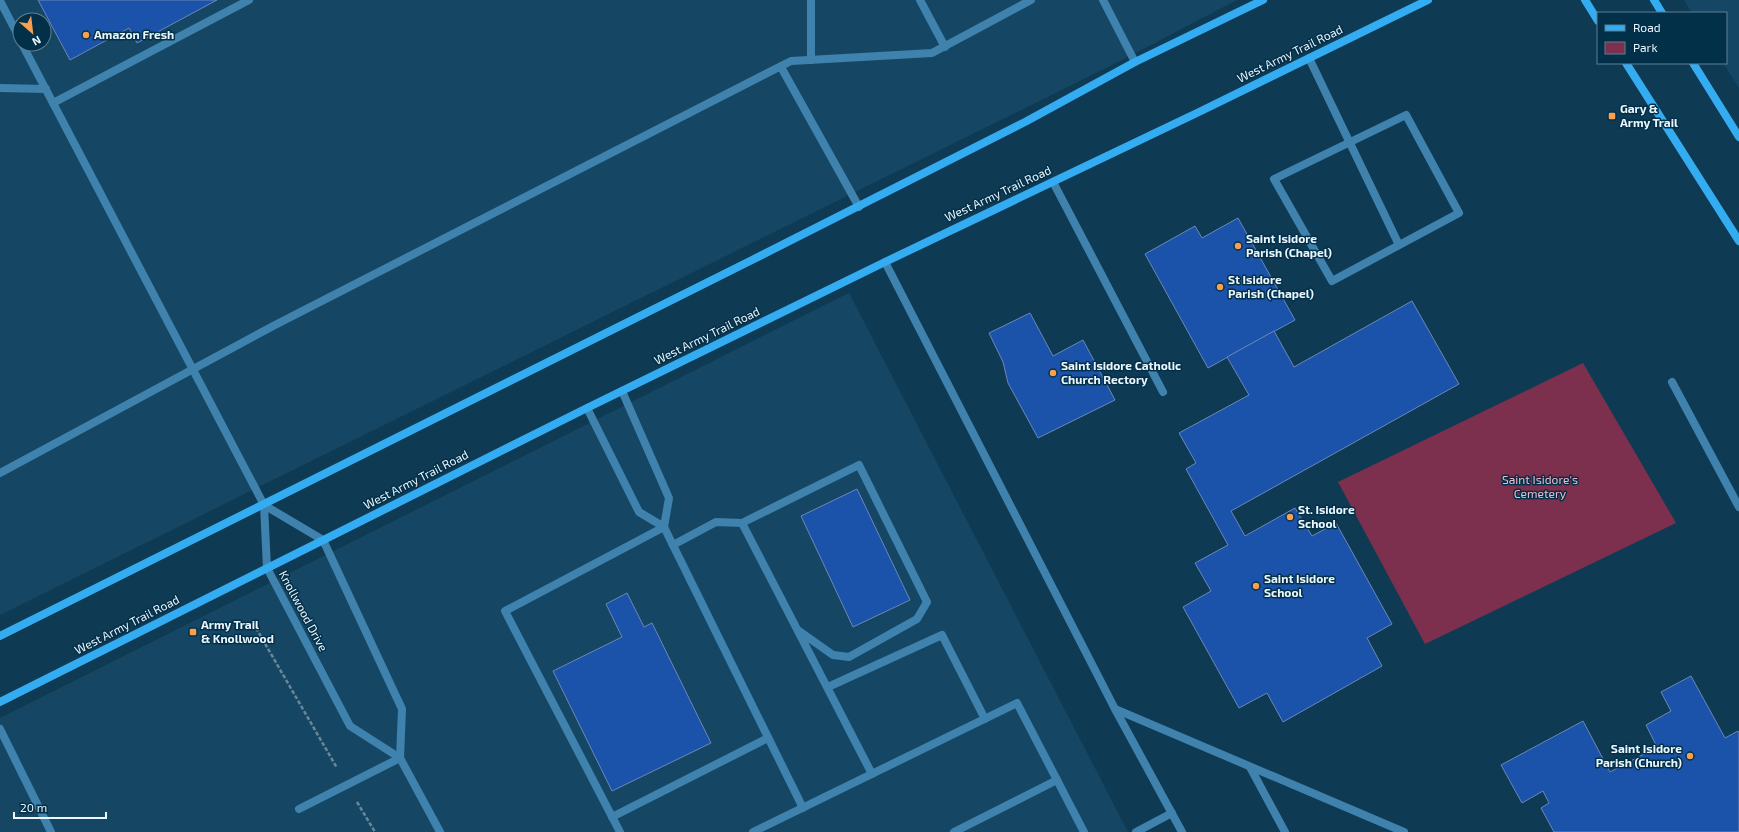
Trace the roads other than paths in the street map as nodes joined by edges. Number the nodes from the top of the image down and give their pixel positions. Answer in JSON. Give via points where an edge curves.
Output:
{"nodes":[{"id":1,"x":249,"y":0,"type":"edge"},
{"id":2,"x":812,"y":0,"type":"edge"},
{"id":3,"x":920,"y":0,"type":"edge"},
{"id":4,"x":1031,"y":0,"type":"edge"},
{"id":5,"x":1103,"y":0,"type":"edge"},
{"id":6,"x":1263,"y":0,"type":"edge"},
{"id":7,"x":1428,"y":0,"type":"edge"},
{"id":8,"x":1585,"y":0,"type":"edge"},
{"id":9,"x":1654,"y":0,"type":"edge"},
{"id":10,"x":0,"y":1,"type":"edge"},
{"id":11,"x":1661,"y":12,"type":"edge"},
{"id":12,"x":1597,"y":19,"type":"edge"},
{"id":13,"x":12,"y":24,"type":"edge"},
{"id":14,"x":945,"y":46,"type":"junction"},
{"id":15,"x":26,"y":52,"type":"edge"},
{"id":16,"x":1309,"y":58,"type":"junction"},
{"id":17,"x":810,"y":60,"type":"junction"},
{"id":18,"x":1136,"y":62,"type":"junction"},
{"id":19,"x":1627,"y":64,"type":"edge"},
{"id":20,"x":1694,"y":64,"type":"edge"},
{"id":21,"x":781,"y":67,"type":"junction"},
{"id":22,"x":0,"y":88,"type":"edge"},
{"id":23,"x":46,"y":89,"type":"junction"},
{"id":24,"x":53,"y":103,"type":"junction"},
{"id":25,"x":1739,"y":137,"type":"edge"},
{"id":26,"x":1350,"y":142,"type":"junction"},
{"id":27,"x":1053,"y":182,"type":"junction"},
{"id":28,"x":859,"y":206,"type":"junction"},
{"id":29,"x":1739,"y":241,"type":"edge"},
{"id":30,"x":1399,"y":245,"type":"junction"},
{"id":31,"x":885,"y":262,"type":"junction"},
{"id":32,"x":193,"y":370,"type":"junction"},
{"id":33,"x":1672,"y":382,"type":"dead end"},
{"id":34,"x":622,"y":391,"type":"junction"},
{"id":35,"x":1164,"y":392,"type":"dead end"},
{"id":36,"x":587,"y":408,"type":"junction"},
{"id":37,"x":0,"y":473,"type":"edge"},
{"id":38,"x":264,"y":505,"type":"junction"},
{"id":39,"x":1739,"y":507,"type":"edge"},
{"id":40,"x":742,"y":523,"type":"junction"},
{"id":41,"x":664,"y":527,"type":"junction"},
{"id":42,"x":323,"y":540,"type":"junction"},
{"id":43,"x":673,"y":545,"type":"junction"},
{"id":44,"x":267,"y":568,"type":"junction"},
{"id":45,"x":799,"y":631,"type":"junction"},
{"id":46,"x":0,"y":636,"type":"edge"},
{"id":47,"x":828,"y":687,"type":"junction"},
{"id":48,"x":0,"y":702,"type":"edge"},
{"id":49,"x":1114,"y":709,"type":"junction"},
{"id":50,"x":985,"y":719,"type":"junction"},
{"id":51,"x":0,"y":729,"type":"edge"},
{"id":52,"x":768,"y":738,"type":"junction"},
{"id":53,"x":400,"y":758,"type":"junction"},
{"id":54,"x":1250,"y":767,"type":"junction"},
{"id":55,"x":872,"y":774,"type":"junction"},
{"id":56,"x":1057,"y":780,"type":"junction"},
{"id":57,"x":803,"y":808,"type":"junction"},
{"id":58,"x":299,"y":810,"type":"dead end"},
{"id":59,"x":1172,"y":813,"type":"junction"},
{"id":60,"x":612,"y":817,"type":"junction"},
{"id":61,"x":1385,"y":824,"type":"junction"},
{"id":62,"x":51,"y":832,"type":"edge"},
{"id":63,"x":440,"y":832,"type":"edge"},
{"id":64,"x":620,"y":832,"type":"edge"},
{"id":65,"x":753,"y":832,"type":"edge"},
{"id":66,"x":954,"y":832,"type":"edge"},
{"id":67,"x":1084,"y":832,"type":"edge"},
{"id":68,"x":1136,"y":832,"type":"edge"},
{"id":69,"x":1182,"y":832,"type":"edge"},
{"id":70,"x":1285,"y":832,"type":"edge"},
{"id":71,"x":1389,"y":832,"type":"edge"},
{"id":72,"x":1404,"y":832,"type":"edge"}],
"edges":[{"from":1,"to":24,"type":"street"},
{"from":2,"to":17,"type":"street"},
{"from":3,"to":14,"type":"street"},
{"from":4,"to":14,"type":"street"},
{"from":5,"to":18,"type":"street"},
{"from":6,"to":18,"type":"main road"},
{"from":7,"to":16,"type":"main road","name":"West Army Trail Road"},
{"from":8,"to":12,"type":"main road"},
{"from":9,"to":11,"type":"main road"},
{"from":10,"to":13,"type":"street"},
{"from":14,"to":17,"type":"street","via":[[932,54]]},
{"from":15,"to":23,"type":"street"},
{"from":16,"to":26,"type":"street"},
{"from":16,"to":27,"type":"main road","name":"West Army Trail Road"},
{"from":17,"to":21,"type":"street","via":[[791,61]]},
{"from":18,"to":28,"type":"main road","via":[[1025,122]]},
{"from":19,"to":29,"type":"main road"},
{"from":20,"to":25,"type":"main road"},
{"from":21,"to":28,"type":"street"},
{"from":21,"to":32,"type":"street","via":[[275,325]]},
{"from":22,"to":23,"type":"street"},
{"from":23,"to":24,"type":"street"},
{"from":24,"to":32,"type":"street"},
{"from":26,"to":30,"type":"street"},
{"from":26,"to":30,"type":"street","via":[[1406,115],[1459,213]]},
{"from":26,"to":30,"type":"street","via":[[1274,179],[1332,281]]},
{"from":27,"to":31,"type":"main road","name":"West Army Trail Road"},
{"from":27,"to":35,"type":"street"},
{"from":28,"to":38,"type":"main road"},
{"from":31,"to":34,"type":"main road","name":"West Army Trail Road"},
{"from":31,"to":49,"type":"street"},
{"from":32,"to":37,"type":"street"},
{"from":32,"to":38,"type":"street"},
{"from":33,"to":39,"type":"street"},
{"from":34,"to":36,"type":"main road","name":"West Army Trail Road"},
{"from":34,"to":41,"type":"street","via":[[669,498]]},
{"from":36,"to":41,"type":"street","via":[[639,512]]},
{"from":36,"to":42,"type":"main road","name":"West Army Trail Road"},
{"from":38,"to":42,"type":"street"},
{"from":38,"to":44,"type":"street","name":"Knollwood Drive"},
{"from":38,"to":46,"type":"main road"},
{"from":40,"to":43,"type":"street","via":[[716,522]]},
{"from":40,"to":45,"type":"street"},
{"from":40,"to":45,"type":"street","via":[[859,465],[927,602],[917,619],[849,657],[833,655]]},
{"from":41,"to":43,"type":"street"},
{"from":41,"to":60,"type":"street","via":[[505,611]]},
{"from":42,"to":44,"type":"main road","name":"West Army Trail Road"},
{"from":42,"to":53,"type":"street","via":[[402,709]]},
{"from":43,"to":52,"type":"street"},
{"from":44,"to":48,"type":"main road","name":"West Army Trail Road"},
{"from":44,"to":53,"type":"street","name":"Knollwood Drive","via":[[350,726]]},
{"from":45,"to":47,"type":"street"},
{"from":47,"to":50,"type":"street","via":[[942,635]]},
{"from":47,"to":55,"type":"street"},
{"from":49,"to":54,"type":"street"},
{"from":49,"to":59,"type":"street"},
{"from":50,"to":55,"type":"street"},
{"from":50,"to":56,"type":"street","via":[[1017,703]]},
{"from":51,"to":62,"type":"street"},
{"from":52,"to":57,"type":"street"},
{"from":52,"to":60,"type":"street"},
{"from":53,"to":58,"type":"street"},
{"from":53,"to":63,"type":"street","name":"Knollwood Drive"},
{"from":54,"to":61,"type":"street"},
{"from":54,"to":70,"type":"street"},
{"from":55,"to":57,"type":"street"},
{"from":56,"to":66,"type":"street"},
{"from":56,"to":67,"type":"street"},
{"from":57,"to":65,"type":"street"},
{"from":59,"to":68,"type":"street"},
{"from":59,"to":69,"type":"street"},
{"from":60,"to":64,"type":"street"},
{"from":61,"to":71,"type":"street"},
{"from":61,"to":72,"type":"street"}]}
